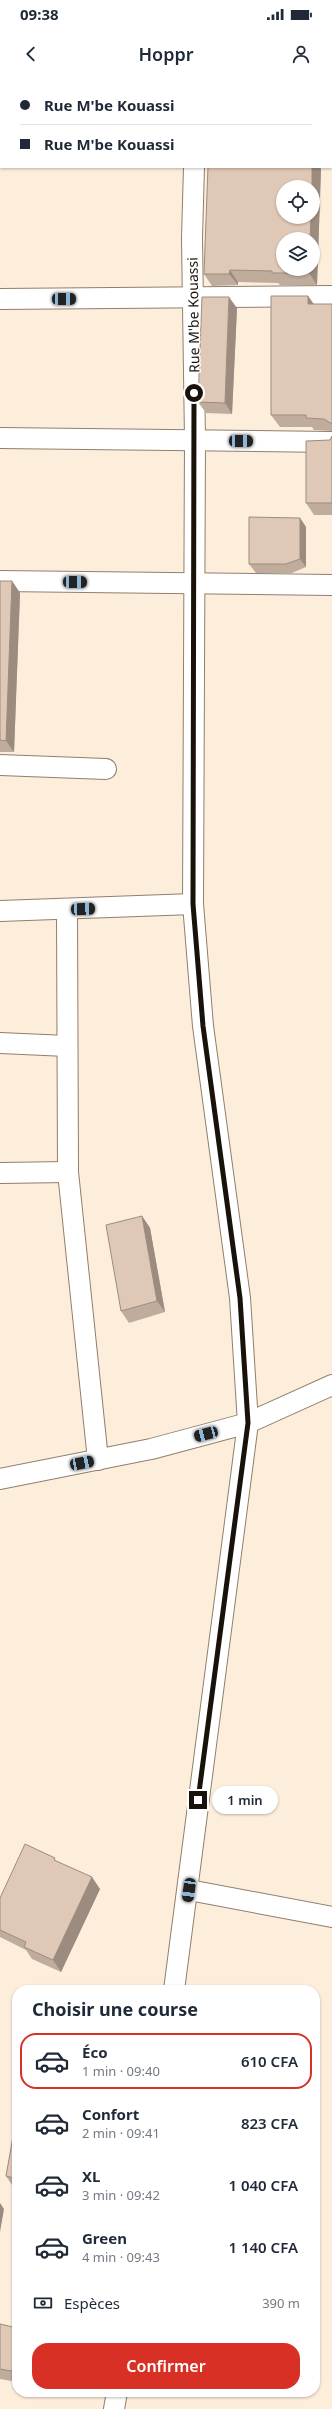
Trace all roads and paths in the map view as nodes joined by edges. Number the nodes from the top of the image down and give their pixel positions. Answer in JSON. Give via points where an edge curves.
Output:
{"nodes":[{"id":1,"x":194,"y":168,"type":"edge"},
{"id":2,"x":332,"y":296,"type":"edge"},
{"id":3,"x":192,"y":298,"type":"junction"},
{"id":4,"x":0,"y":299,"type":"edge"},
{"id":5,"x":0,"y":438,"type":"edge"},
{"id":6,"x":195,"y":440,"type":"junction"},
{"id":7,"x":332,"y":442,"type":"edge"},
{"id":8,"x":0,"y":581,"type":"edge"},
{"id":9,"x":195,"y":584,"type":"junction"},
{"id":10,"x":332,"y":585,"type":"edge"},
{"id":11,"x":0,"y":765,"type":"edge"},
{"id":12,"x":106,"y":769,"type":"dead end"},
{"id":13,"x":193,"y":904,"type":"junction"},
{"id":14,"x":67,"y":910,"type":"junction"},
{"id":15,"x":0,"y":912,"type":"edge"},
{"id":16,"x":0,"y":1043,"type":"edge"},
{"id":17,"x":67,"y":1046,"type":"junction"},
{"id":18,"x":68,"y":1172,"type":"junction"},
{"id":19,"x":0,"y":1173,"type":"edge"},
{"id":20,"x":332,"y":1385,"type":"edge"},
{"id":21,"x":248,"y":1423,"type":"junction"},
{"id":22,"x":98,"y":1460,"type":"junction"},
{"id":23,"x":0,"y":1479,"type":"edge"},
{"id":24,"x":189,"y":1890,"type":"junction"},
{"id":25,"x":332,"y":1917,"type":"edge"},
{"id":26,"x":175,"y":1985,"type":"edge"},
{"id":27,"x":116,"y":2397,"type":"edge"},
{"id":28,"x":114,"y":2409,"type":"edge"}],
"edges":[{"from":1,"to":3,"type":"street","name":"Rue M'be Kouassi"},
{"from":2,"to":3,"type":"street"},
{"from":3,"to":4,"type":"street"},
{"from":3,"to":6,"type":"street","name":"Rue M'be Kouassi"},
{"from":5,"to":6,"type":"street"},
{"from":6,"to":7,"type":"street"},
{"from":6,"to":9,"type":"street","name":"Rue M'be Kouassi"},
{"from":8,"to":9,"type":"street"},
{"from":9,"to":10,"type":"street"},
{"from":9,"to":13,"type":"street","name":"Rue M'be Kouassi"},
{"from":11,"to":12,"type":"street"},
{"from":13,"to":14,"type":"street"},
{"from":13,"to":21,"type":"street","name":"Rue M'be Kouassi","via":[[203,1026],[240,1298]]},
{"from":14,"to":15,"type":"street"},
{"from":14,"to":17,"type":"street"},
{"from":16,"to":17,"type":"street"},
{"from":17,"to":18,"type":"street"},
{"from":18,"to":19,"type":"street"},
{"from":18,"to":22,"type":"street"},
{"from":20,"to":21,"type":"street"},
{"from":21,"to":22,"type":"street","via":[[151,1449]]},
{"from":21,"to":24,"type":"street","name":"Rue M'be Kouassi","via":[[194,1832]]},
{"from":22,"to":23,"type":"street"},
{"from":24,"to":25,"type":"street"},
{"from":24,"to":26,"type":"street","name":"Rue M'be Kouassi"},
{"from":27,"to":28,"type":"street"}]}
